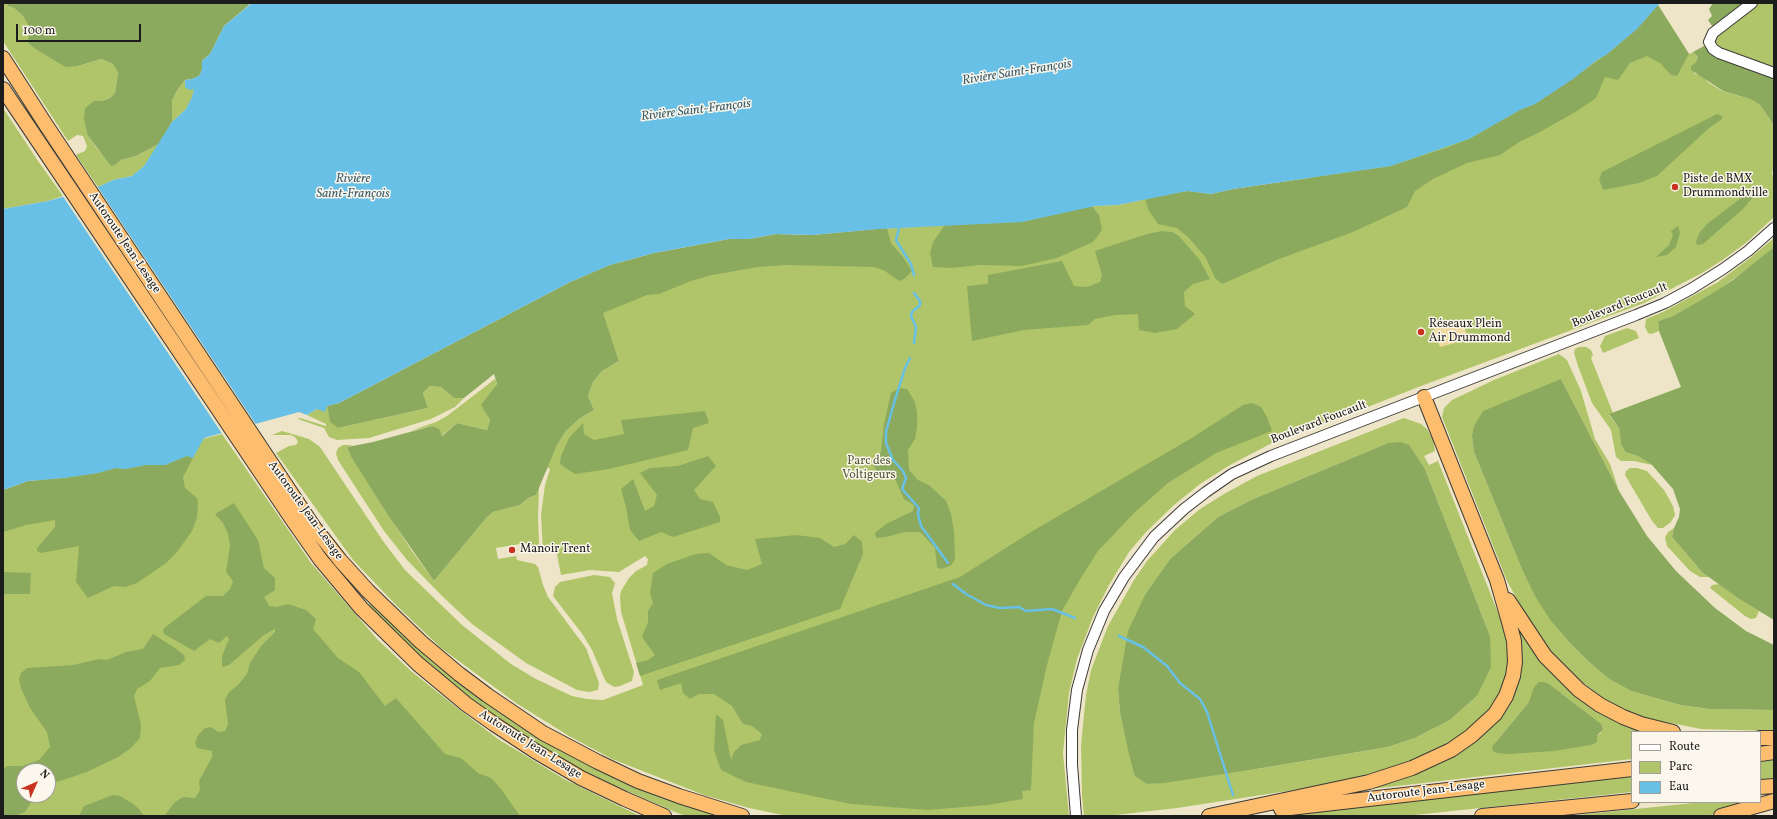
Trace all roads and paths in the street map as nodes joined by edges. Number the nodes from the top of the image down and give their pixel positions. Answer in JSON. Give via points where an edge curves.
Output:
{"nodes":[{"id":1,"x":1752,"y":3,"type":"edge"},
{"id":2,"x":3,"y":58,"type":"edge"},
{"id":3,"x":1774,"y":73,"type":"edge"},
{"id":4,"x":3,"y":89,"type":"edge"},
{"id":5,"x":1774,"y":228,"type":"edge"},
{"id":6,"x":1424,"y":397,"type":"junction"},
{"id":7,"x":1497,"y":580,"type":"junction"},
{"id":8,"x":1669,"y":731,"type":"edge"},
{"id":9,"x":1761,"y":738,"type":"edge"},
{"id":10,"x":1774,"y":738,"type":"edge"},
{"id":11,"x":1774,"y":752,"type":"edge"},
{"id":12,"x":1761,"y":754,"type":"edge"},
{"id":13,"x":1631,"y":768,"type":"edge"},
{"id":14,"x":1774,"y":786,"type":"edge"},
{"id":15,"x":1761,"y":787,"type":"edge"},
{"id":16,"x":1631,"y":800,"type":"edge"},
{"id":17,"x":1774,"y":801,"type":"edge"},
{"id":18,"x":1076,"y":813,"type":"edge"},
{"id":19,"x":664,"y":816,"type":"edge"},
{"id":20,"x":742,"y":816,"type":"edge"},
{"id":21,"x":1209,"y":816,"type":"edge"},
{"id":22,"x":1220,"y":816,"type":"edge"},
{"id":23,"x":1482,"y":816,"type":"edge"},
{"id":24,"x":1721,"y":816,"type":"edge"}],
"edges":[{"from":1,"to":3,"type":"street","via":[[1713,33],[1708,42],[1719,53]]},
{"from":2,"to":20,"type":"highway","name":"Autoroute Jean-Lesage","via":[[257,443],[313,526],[347,570],[417,638],[473,685],[530,724],[598,762],[672,794]]},
{"from":4,"to":19,"type":"highway","name":"Autoroute Jean-Lesage","via":[[307,541],[371,619],[422,668],[475,710],[535,751],[611,793]]},
{"from":5,"to":6,"type":"street","name":"Boulevard Foucault","via":[[1723,269],[1664,303]]},
{"from":6,"to":7,"type":"highway"},
{"from":6,"to":18,"type":"street","name":"Boulevard Foucault","via":[[1284,450],[1239,471],[1198,497],[1168,522],[1150,542],[1124,576],[1108,604],[1095,630],[1084,663],[1076,696],[1072,737]]},
{"from":7,"to":8,"type":"highway","via":[[1540,649],[1571,683],[1615,713],[1641,724]]},
{"from":7,"to":21,"type":"highway","via":[[1514,641],[1513,676],[1499,708],[1471,736],[1436,758],[1387,777]]},
{"from":9,"to":10,"type":"highway"},
{"from":11,"to":12,"type":"highway"},
{"from":13,"to":22,"type":"highway","name":"Autoroute Jean-Lesage"},
{"from":14,"to":15,"type":"highway"},
{"from":16,"to":23,"type":"highway"},
{"from":17,"to":24,"type":"highway"}]}
